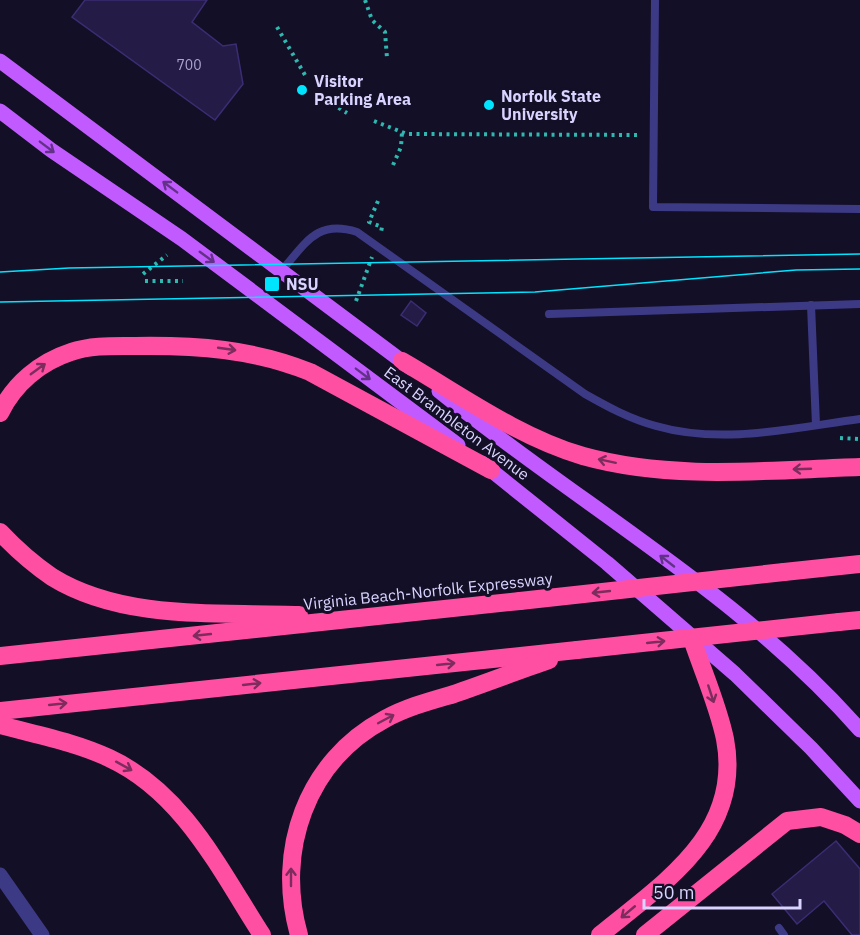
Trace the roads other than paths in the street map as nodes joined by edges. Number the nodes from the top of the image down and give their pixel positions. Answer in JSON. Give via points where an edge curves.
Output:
{"nodes":[{"id":1,"x":655,"y":0,"type":"edge"},
{"id":2,"x":0,"y":62,"type":"edge"},
{"id":3,"x":0,"y":111,"type":"edge"},
{"id":4,"x":860,"y":209,"type":"edge"},
{"id":5,"x":282,"y":270,"type":"junction"},
{"id":6,"x":860,"y":304,"type":"edge"},
{"id":7,"x":811,"y":305,"type":"junction"},
{"id":8,"x":549,"y":314,"type":"dead end"},
{"id":9,"x":402,"y":361,"type":"junction"},
{"id":10,"x":0,"y":413,"type":"edge"},
{"id":11,"x":860,"y":420,"type":"edge"},
{"id":12,"x":816,"y":425,"type":"junction"},
{"id":13,"x":860,"y":467,"type":"edge"},
{"id":14,"x":491,"y":470,"type":"junction"},
{"id":15,"x":1,"y":531,"type":"edge"},
{"id":16,"x":860,"y":564,"type":"edge"},
{"id":17,"x":365,"y":617,"type":"junction"},
{"id":18,"x":860,"y":620,"type":"edge"},
{"id":19,"x":692,"y":639,"type":"junction"},
{"id":20,"x":577,"y":650,"type":"junction"},
{"id":21,"x":0,"y":656,"type":"edge"},
{"id":22,"x":0,"y":711,"type":"edge"},
{"id":23,"x":0,"y":725,"type":"edge"},
{"id":24,"x":860,"y":730,"type":"edge"},
{"id":25,"x":860,"y":801,"type":"edge"},
{"id":26,"x":860,"y":834,"type":"edge"},
{"id":27,"x":0,"y":875,"type":"edge"},
{"id":28,"x":42,"y":935,"type":"edge"},
{"id":29,"x":262,"y":935,"type":"edge"},
{"id":30,"x":299,"y":935,"type":"edge"},
{"id":31,"x":600,"y":935,"type":"edge"},
{"id":32,"x":645,"y":935,"type":"edge"}],
"edges":[{"from":1,"to":4,"type":"lane","via":[[653,207]]},
{"from":5,"to":2,"type":"main road","name":"East Brambleton Avenue","one_way":true},
{"from":3,"to":14,"type":"main road","name":"East Brambleton Avenue","one_way":true,"via":[[182,239]]},
{"from":5,"to":9,"type":"main road","name":"East Brambleton Avenue"},
{"from":5,"to":12,"type":"lane","via":[[316,233],[330,228],[347,229],[366,237],[585,394],[626,416],[676,431],[713,435]]},
{"from":6,"to":7,"type":"lane"},
{"from":7,"to":8,"type":"lane"},
{"from":7,"to":12,"type":"lane"},
{"from":13,"to":9,"type":"highway","one_way":true,"via":[[690,471],[653,469],[582,456],[532,435]]},
{"from":24,"to":9,"type":"main road","name":"East Brambleton Avenue","one_way":true,"via":[[787,656]]},
{"from":10,"to":14,"type":"highway","one_way":true,"via":[[24,380],[39,367],[72,351],[107,346],[185,345],[233,350],[287,362],[310,372]]},
{"from":11,"to":12,"type":"lane"},
{"from":14,"to":19,"type":"main road","name":"East Brambleton Avenue","via":[[607,563]]},
{"from":15,"to":17,"type":"highway","via":[[26,558],[54,578],[88,595],[122,604],[177,610]]},
{"from":16,"to":17,"type":"highway","name":"Virginia Beach-Norfolk Expressway","one_way":true,"bridge":true},
{"from":17,"to":21,"type":"highway","name":"Virginia Beach-Norfolk Expressway","one_way":true},
{"from":20,"to":18,"type":"highway","one_way":true,"bridge":true},
{"from":19,"to":25,"type":"main road","name":"East Brambleton Avenue","via":[[772,708]]},
{"from":19,"to":31,"type":"highway","one_way":true,"via":[[725,739],[728,768],[723,798],[709,832],[688,862]]},
{"from":22,"to":20,"type":"highway","one_way":true},
{"from":30,"to":20,"type":"highway","one_way":true,"via":[[291,899],[293,846],[308,798],[334,758],[370,728],[398,713]]},
{"from":23,"to":29,"type":"highway","one_way":true,"via":[[90,750],[152,784],[196,832]]},
{"from":26,"to":32,"type":"highway","via":[[821,817],[787,821]]},
{"from":27,"to":28,"type":"street"}]}
